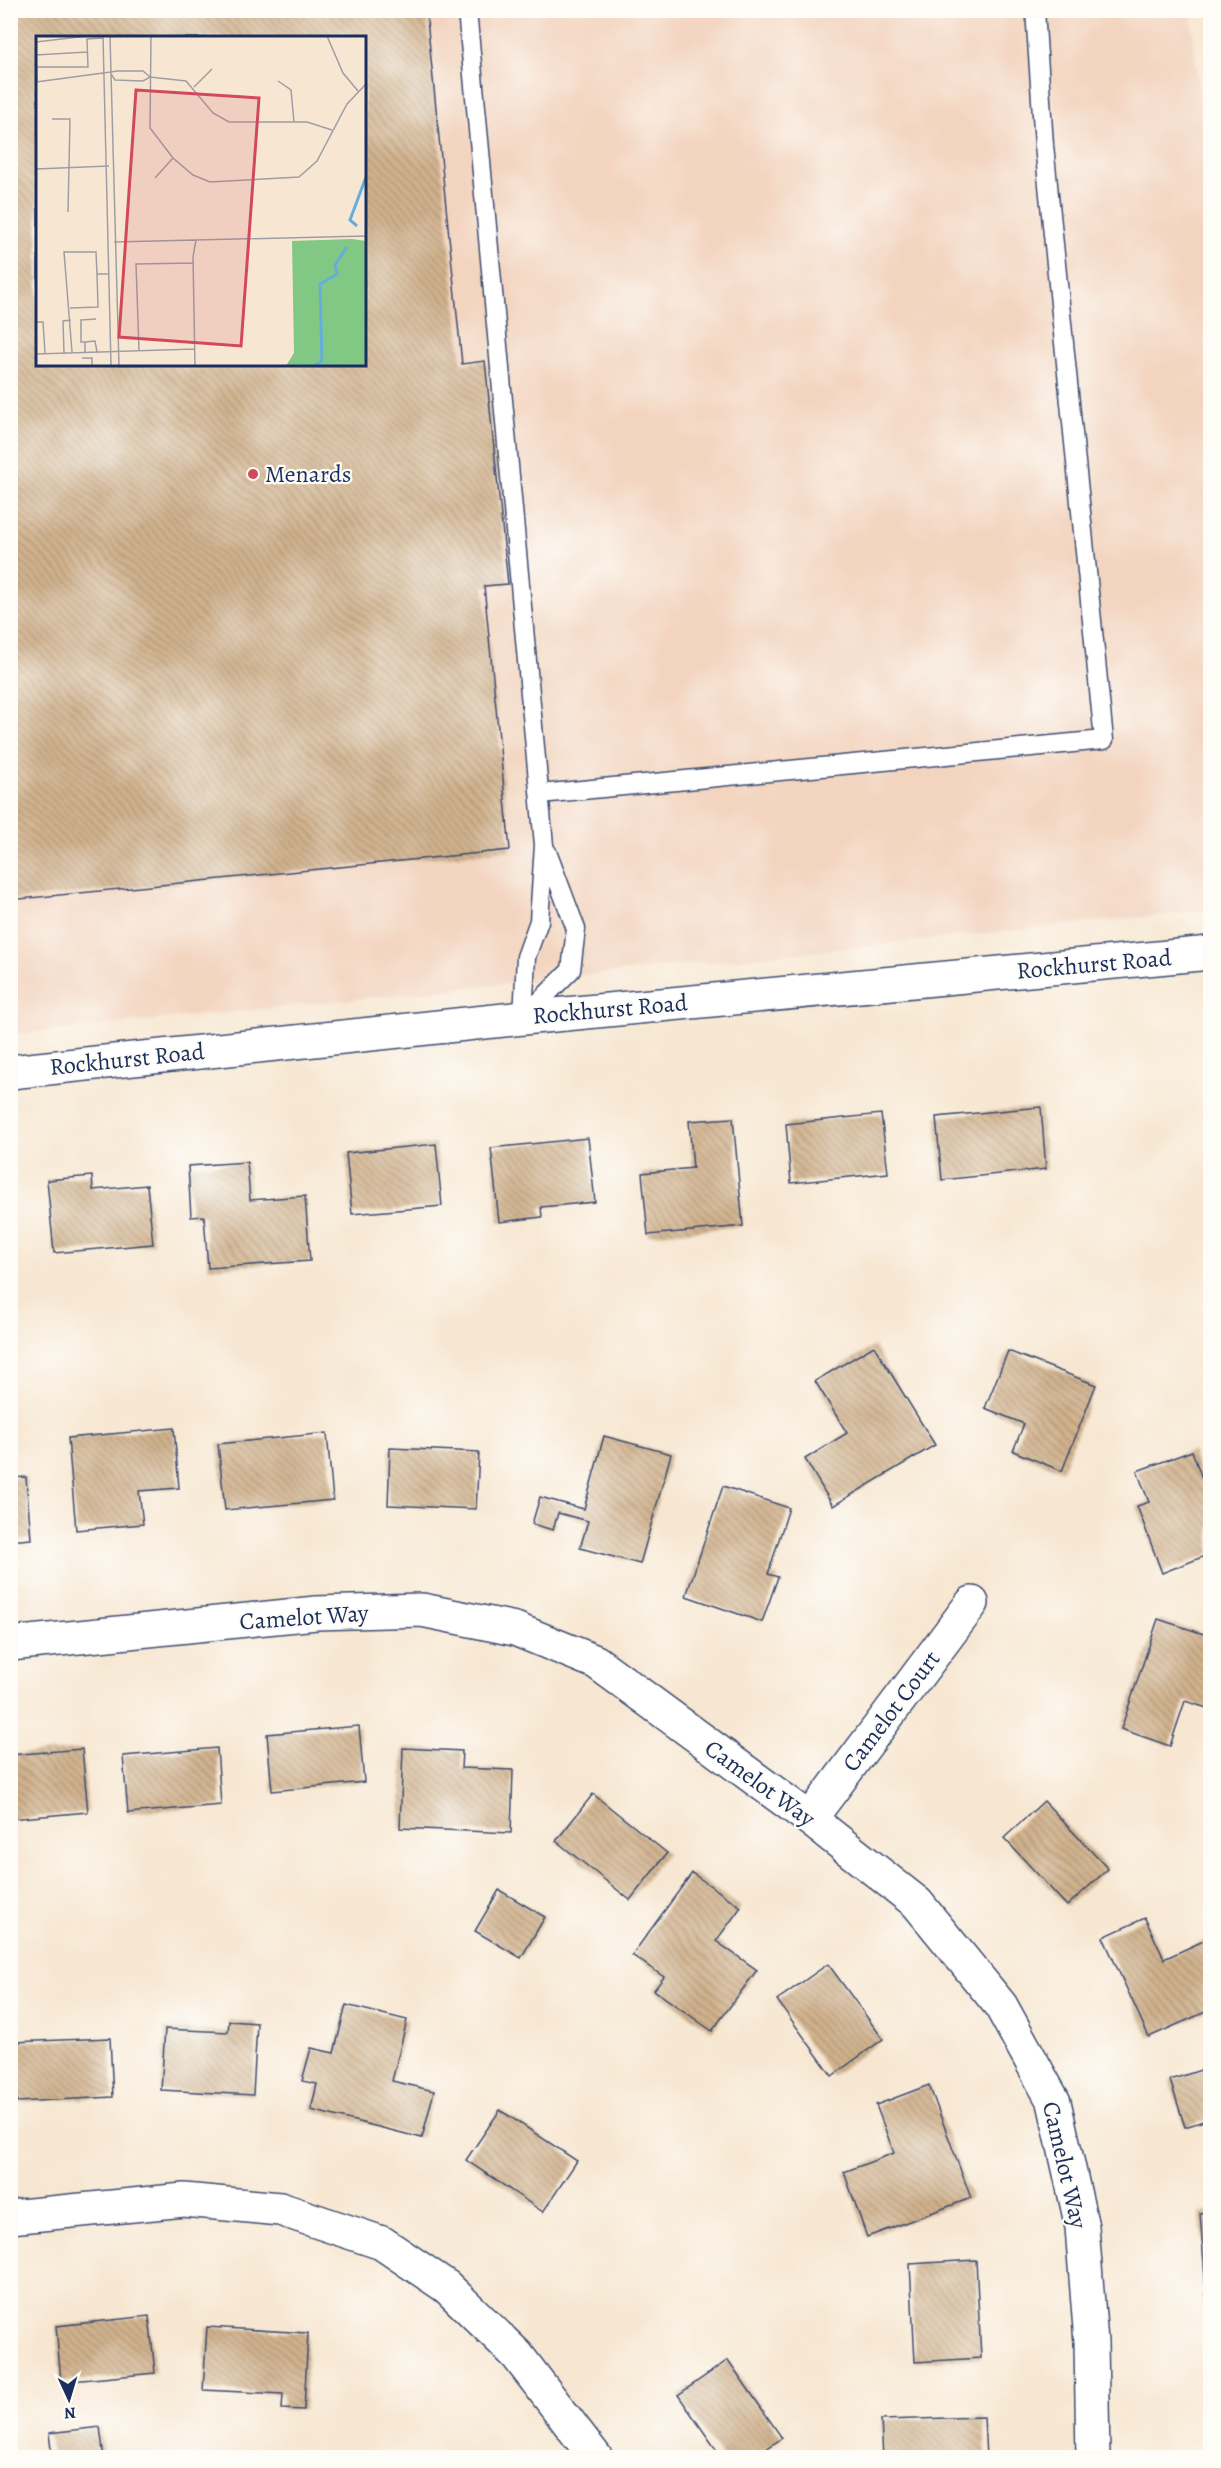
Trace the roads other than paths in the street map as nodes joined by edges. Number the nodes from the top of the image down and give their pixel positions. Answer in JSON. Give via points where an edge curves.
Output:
{"nodes":[{"id":1,"x":467,"y":10,"type":"edge"},
{"id":2,"x":1035,"y":10,"type":"edge"},
{"id":3,"x":540,"y":794,"type":"junction"},
{"id":4,"x":544,"y":845,"type":"junction"},
{"id":5,"x":1210,"y":953,"type":"edge"},
{"id":6,"x":523,"y":1018,"type":"junction"},
{"id":7,"x":10,"y":1071,"type":"edge"},
{"id":8,"x":972,"y":1603,"type":"dead end"},
{"id":9,"x":10,"y":1644,"type":"edge"},
{"id":10,"x":810,"y":1819,"type":"junction"},
{"id":11,"x":10,"y":2217,"type":"edge"},
{"id":12,"x":596,"y":2457,"type":"edge"},
{"id":13,"x":1093,"y":2457,"type":"edge"}],
"edges":[{"from":1,"to":3,"type":"lane"},
{"from":2,"to":3,"type":"lane","via":[[1104,740]]},
{"from":3,"to":4,"type":"lane"},
{"from":4,"to":6,"type":"lane","via":[[539,921],[526,957]]},
{"from":4,"to":6,"type":"lane","via":[[576,929],[571,970]]},
{"from":5,"to":6,"type":"street","name":"Rockhurst Road"},
{"from":6,"to":7,"type":"street","name":"Rockhurst Road"},
{"from":8,"to":10,"type":"street","name":"Camelot Court"},
{"from":9,"to":10,"type":"street","name":"Camelot Way","via":[[316,1613],[422,1610],[515,1629],[596,1662]]},
{"from":10,"to":13,"type":"street","name":"Camelot Way","via":[[917,1903],[1000,2006],[1054,2102],[1082,2228],[1091,2342]]},
{"from":11,"to":12,"type":"street","via":[[184,2200],[280,2209],[382,2243],[447,2286],[517,2355]]}]}
